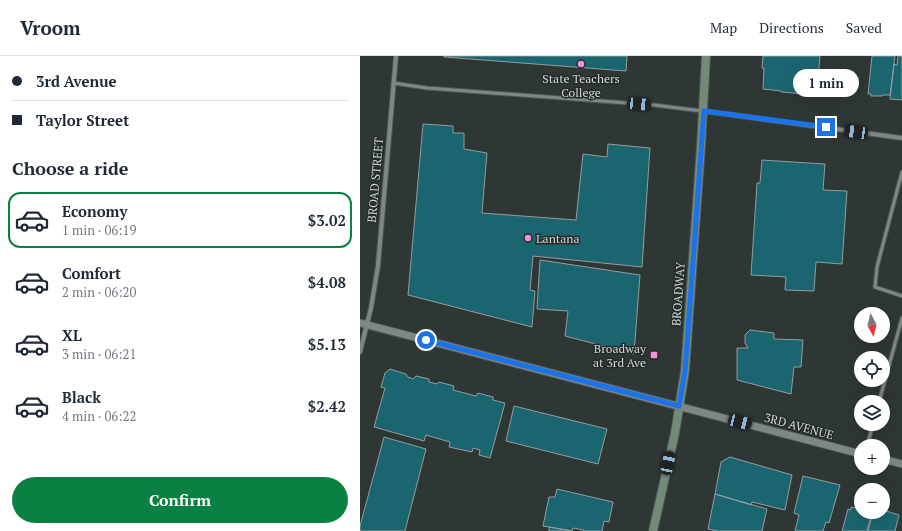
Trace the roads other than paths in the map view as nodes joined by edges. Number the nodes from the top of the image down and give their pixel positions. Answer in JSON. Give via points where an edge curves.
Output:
{"nodes":[{"id":1,"x":396,"y":56,"type":"edge"},
{"id":2,"x":706,"y":56,"type":"edge"},
{"id":3,"x":393,"y":83,"type":"junction"},
{"id":4,"x":704,"y":111,"type":"junction"},
{"id":5,"x":902,"y":138,"type":"edge"},
{"id":6,"x":902,"y":172,"type":"edge"},
{"id":7,"x":902,"y":296,"type":"edge"},
{"id":8,"x":902,"y":318,"type":"edge"},
{"id":9,"x":364,"y":324,"type":"edge"},
{"id":10,"x":360,"y":352,"type":"edge"},
{"id":11,"x":881,"y":395,"type":"edge"},
{"id":12,"x":679,"y":406,"type":"junction"},
{"id":13,"x":854,"y":452,"type":"edge"},
{"id":14,"x":890,"y":461,"type":"edge"},
{"id":15,"x":902,"y":464,"type":"edge"},
{"id":16,"x":653,"y":531,"type":"edge"}],
"edges":[{"from":1,"to":3,"type":"street","name":"BROAD STREET"},
{"from":2,"to":4,"type":"main road","name":"BROADWAY"},
{"from":3,"to":4,"type":"lane"},
{"from":3,"to":9,"type":"street","name":"BROAD STREET","via":[[378,266],[375,289]]},
{"from":4,"to":5,"type":"street"},
{"from":4,"to":12,"type":"main road","name":"BROADWAY","via":[[685,371]]},
{"from":6,"to":7,"type":"lane","via":[[877,267],[875,287]]},
{"from":8,"to":11,"type":"lane"},
{"from":9,"to":10,"type":"street","name":"BROAD STREET"},
{"from":9,"to":12,"type":"street","name":"3RD AVENUE"},
{"from":12,"to":13,"type":"street","name":"3RD AVENUE"},
{"from":12,"to":16,"type":"main road","name":"BROADWAY"},
{"from":14,"to":15,"type":"street"}]}
